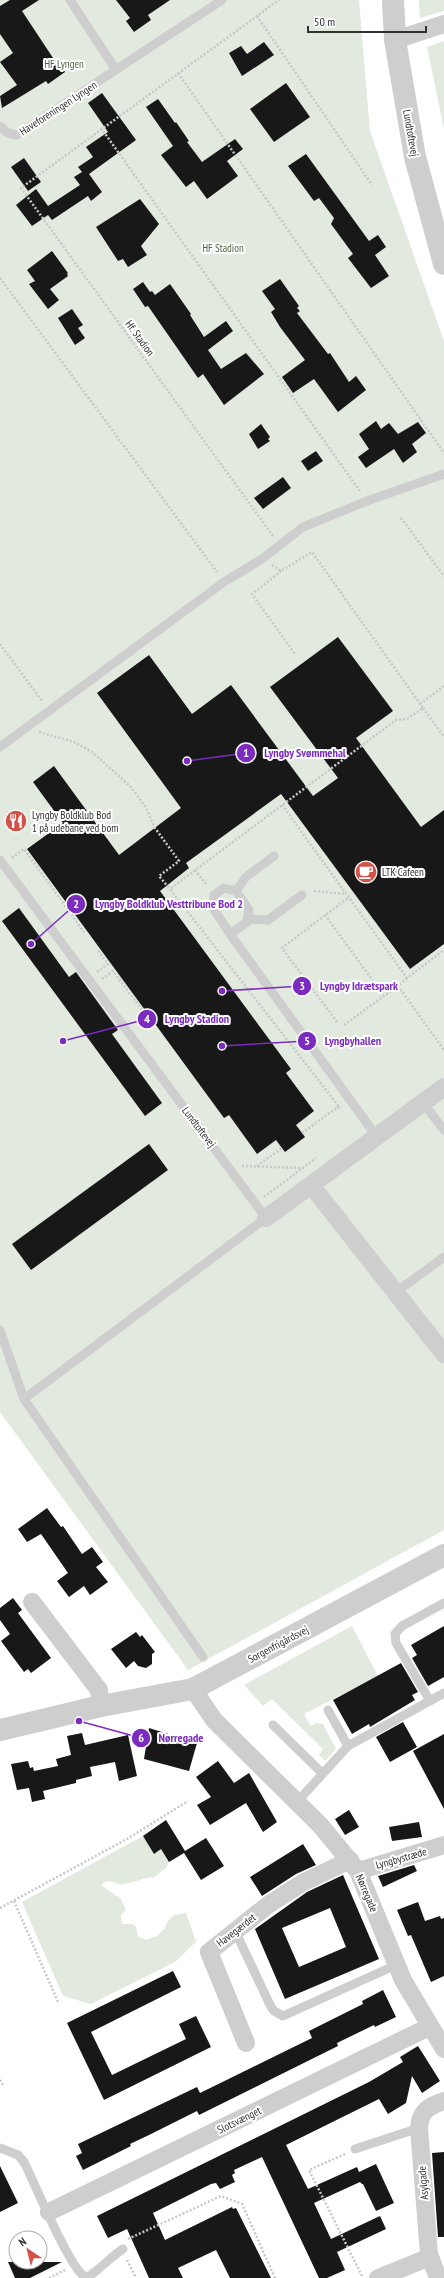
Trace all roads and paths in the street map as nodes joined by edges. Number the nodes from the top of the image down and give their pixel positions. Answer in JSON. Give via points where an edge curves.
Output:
{"nodes":[{"id":1,"x":70,"y":0,"type":"edge"},
{"id":2,"x":222,"y":0,"type":"edge"},
{"id":3,"x":279,"y":0,"type":"edge"},
{"id":4,"x":393,"y":0,"type":"edge"},
{"id":5,"x":257,"y":16,"type":"junction"},
{"id":6,"x":444,"y":24,"type":"edge"},
{"id":7,"x":395,"y":40,"type":"junction"},
{"id":8,"x":116,"y":70,"type":"junction"},
{"id":9,"x":178,"y":73,"type":"junction"},
{"id":10,"x":0,"y":126,"type":"edge"},
{"id":11,"x":101,"y":128,"type":"junction"},
{"id":12,"x":372,"y":185,"type":"dead end"},
{"id":13,"x":444,"y":264,"type":"edge"},
{"id":14,"x":0,"y":278,"type":"edge"},
{"id":15,"x":444,"y":453,"type":"edge"},
{"id":16,"x":444,"y":474,"type":"edge"},
{"id":17,"x":367,"y":501,"type":"junction"},
{"id":18,"x":402,"y":518,"type":"dead end"},
{"id":19,"x":279,"y":544,"type":"junction"},
{"id":20,"x":262,"y":559,"type":"junction"},
{"id":21,"x":281,"y":571,"type":"junction"},
{"id":22,"x":444,"y":576,"type":"edge"},
{"id":23,"x":224,"y":582,"type":"junction"},
{"id":24,"x":0,"y":644,"type":"edge"},
{"id":25,"x":295,"y":654,"type":"dead end"},
{"id":26,"x":444,"y":686,"type":"edge"},
{"id":27,"x":420,"y":704,"type":"junction"},
{"id":28,"x":423,"y":708,"type":"junction"},
{"id":29,"x":49,"y":711,"type":"junction"},
{"id":30,"x":26,"y":728,"type":"junction"},
{"id":31,"x":444,"y":737,"type":"edge"},
{"id":32,"x":0,"y":747,"type":"edge"},
{"id":33,"x":282,"y":805,"type":"junction"},
{"id":34,"x":274,"y":856,"type":"dead end"},
{"id":35,"x":2,"y":862,"type":"edge"},
{"id":36,"x":195,"y":870,"type":"junction"},
{"id":37,"x":170,"y":888,"type":"junction"},
{"id":38,"x":236,"y":891,"type":"junction"},
{"id":39,"x":347,"y":894,"type":"junction"},
{"id":40,"x":214,"y":895,"type":"junction"},
{"id":41,"x":302,"y":895,"type":"joint"},
{"id":42,"x":349,"y":897,"type":"junction"},
{"id":43,"x":325,"y":915,"type":"junction"},
{"id":44,"x":248,"y":919,"type":"junction"},
{"id":45,"x":84,"y":932,"type":"dead end"},
{"id":46,"x":230,"y":934,"type":"junction"},
{"id":47,"x":97,"y":949,"type":"dead end"},
{"id":48,"x":444,"y":950,"type":"edge"},
{"id":49,"x":407,"y":978,"type":"junction"},
{"id":50,"x":91,"y":982,"type":"junction"},
{"id":51,"x":398,"y":986,"type":"junction"},
{"id":52,"x":384,"y":996,"type":"junction"},
{"id":53,"x":148,"y":1018,"type":"dead end"},
{"id":54,"x":337,"y":1022,"type":"dead end"},
{"id":55,"x":344,"y":1025,"type":"dead end"},
{"id":56,"x":444,"y":1050,"type":"edge"},
{"id":57,"x":444,"y":1087,"type":"edge"},
{"id":58,"x":423,"y":1103,"type":"junction"},
{"id":59,"x":338,"y":1107,"type":"junction"},
{"id":60,"x":342,"y":1113,"type":"dead end"},
{"id":61,"x":363,"y":1116,"type":"junction"},
{"id":62,"x":444,"y":1130,"type":"edge"},
{"id":63,"x":302,"y":1133,"type":"dead end"},
{"id":64,"x":377,"y":1137,"type":"junction"},
{"id":65,"x":282,"y":1148,"type":"dead end"},
{"id":66,"x":320,"y":1155,"type":"dead end"},
{"id":67,"x":228,"y":1166,"type":"junction"},
{"id":68,"x":256,"y":1166,"type":"junction"},
{"id":69,"x":303,"y":1168,"type":"junction"},
{"id":70,"x":311,"y":1185,"type":"junction"},
{"id":71,"x":255,"y":1203,"type":"junction"},
{"id":72,"x":266,"y":1218,"type":"junction"},
{"id":73,"x":444,"y":1257,"type":"edge"},
{"id":74,"x":395,"y":1293,"type":"junction"},
{"id":75,"x":0,"y":1330,"type":"edge"},
{"id":76,"x":444,"y":1354,"type":"edge"},
{"id":77,"x":24,"y":1399,"type":"junction"},
{"id":78,"x":444,"y":1555,"type":"edge"},
{"id":79,"x":32,"y":1602,"type":"dead end"},
{"id":80,"x":444,"y":1604,"type":"edge"},
{"id":81,"x":203,"y":1657,"type":"dead end"},
{"id":82,"x":193,"y":1689,"type":"junction"},
{"id":83,"x":444,"y":1693,"type":"edge"},
{"id":84,"x":430,"y":1701,"type":"junction"},
{"id":85,"x":101,"y":1706,"type":"junction"},
{"id":86,"x":328,"y":1710,"type":"dead end"},
{"id":87,"x":274,"y":1725,"type":"dead end"},
{"id":88,"x":0,"y":1730,"type":"edge"},
{"id":89,"x":348,"y":1746,"type":"junction"},
{"id":90,"x":322,"y":1773,"type":"junction"},
{"id":91,"x":188,"y":1801,"type":"dead end"},
{"id":92,"x":297,"y":1802,"type":"junction"},
{"id":93,"x":444,"y":1846,"type":"edge"},
{"id":94,"x":354,"y":1865,"type":"junction"},
{"id":95,"x":14,"y":1901,"type":"junction"},
{"id":96,"x":0,"y":1908,"type":"edge"},
{"id":97,"x":235,"y":1931,"type":"junction"},
{"id":98,"x":396,"y":1965,"type":"junction"},
{"id":99,"x":58,"y":2002,"type":"dead end"},
{"id":100,"x":429,"y":2027,"type":"junction"},
{"id":101,"x":246,"y":2043,"type":"dead end"},
{"id":102,"x":444,"y":2049,"type":"edge"},
{"id":103,"x":0,"y":2080,"type":"edge"},
{"id":104,"x":3,"y":2085,"type":"dead end"},
{"id":105,"x":444,"y":2101,"type":"edge"},
{"id":106,"x":419,"y":2128,"type":"junction"},
{"id":107,"x":0,"y":2148,"type":"edge"},
{"id":108,"x":355,"y":2149,"type":"joint"},
{"id":109,"x":49,"y":2212,"type":"junction"},
{"id":110,"x":123,"y":2249,"type":"joint"},
{"id":111,"x":430,"y":2257,"type":"junction"},
{"id":112,"x":74,"y":2265,"type":"junction"},
{"id":113,"x":131,"y":2268,"type":"dead end"},
{"id":114,"x":79,"y":2276,"type":"edge"},
{"id":115,"x":49,"y":2278,"type":"edge"},
{"id":116,"x":136,"y":2278,"type":"edge"},
{"id":117,"x":275,"y":2278,"type":"edge"},
{"id":118,"x":363,"y":2278,"type":"edge"},
{"id":119,"x":378,"y":2278,"type":"edge"},
{"id":120,"x":438,"y":2278,"type":"edge"}],
"edges":[{"from":1,"to":8,"type":"lane"},
{"from":2,"to":8,"type":"lane","name":"Haveforeningen Lyngen"},
{"from":3,"to":5,"type":"path"},
{"from":4,"to":7,"type":"street","name":"Lundtoftevej"},
{"from":5,"to":9,"type":"path"},
{"from":5,"to":12,"type":"path"},
{"from":6,"to":7,"type":"street"},
{"from":7,"to":13,"type":"street","name":"Lundtoftevej","via":[[415,157]]},
{"from":8,"to":10,"type":"lane","name":"Haveforeningen Lyngen","via":[[17,135],[8,133]]},
{"from":9,"to":11,"type":"path"},
{"from":9,"to":15,"type":"path"},
{"from":11,"to":17,"type":"path"},
{"from":11,"to":19,"type":"path","name":"Hf. Stadion","via":[[21,188]]},
{"from":14,"to":23,"type":"path"},
{"from":16,"to":17,"type":"lane"},
{"from":17,"to":19,"type":"lane","via":[[303,527]]},
{"from":18,"to":22,"type":"path"},
{"from":19,"to":20,"type":"lane"},
{"from":20,"to":21,"type":"path"},
{"from":20,"to":23,"type":"lane"},
{"from":21,"to":25,"type":"path","via":[[252,594]]},
{"from":21,"to":27,"type":"path","via":[[312,552]]},
{"from":23,"to":29,"type":"lane"},
{"from":24,"to":29,"type":"path"},
{"from":26,"to":27,"type":"path"},
{"from":27,"to":28,"type":"path"},
{"from":28,"to":31,"type":"path"},
{"from":28,"to":33,"type":"path","via":[[407,719],[396,720]]},
{"from":29,"to":30,"type":"lane"},
{"from":30,"to":32,"type":"lane"},
{"from":30,"to":37,"type":"path","via":[[74,742],[92,752],[131,787],[146,808],[155,828],[180,861],[159,876]]},
{"from":33,"to":36,"type":"path"},
{"from":33,"to":39,"type":"path"},
{"from":34,"to":38,"type":"lane","via":[[246,876]]},
{"from":35,"to":45,"type":"path","via":[[24,849]]},
{"from":35,"to":50,"type":"lane","name":"Lundtoftevej"},
{"from":36,"to":37,"type":"path"},
{"from":36,"to":40,"type":"path"},
{"from":37,"to":59,"type":"path"},
{"from":38,"to":40,"type":"lane","via":[[224,888]]},
{"from":38,"to":44,"type":"lane","via":[[249,910]]},
{"from":39,"to":41,"type":"path","via":[[308,891]]},
{"from":39,"to":42,"type":"path"},
{"from":40,"to":46,"type":"lane","via":[[213,908]]},
{"from":41,"to":44,"type":"lane","via":[[268,920]]},
{"from":42,"to":43,"type":"path"},
{"from":42,"to":49,"type":"path"},
{"from":43,"to":52,"type":"path"},
{"from":43,"to":54,"type":"path","via":[[282,948]]},
{"from":44,"to":46,"type":"lane"},
{"from":46,"to":61,"type":"lane"},
{"from":47,"to":50,"type":"path","via":[[108,964]]},
{"from":48,"to":49,"type":"path"},
{"from":49,"to":51,"type":"path"},
{"from":50,"to":53,"type":"path","via":[[113,971]]},
{"from":50,"to":67,"type":"lane","name":"Lundtoftevej"},
{"from":51,"to":52,"type":"path"},
{"from":51,"to":56,"type":"path"},
{"from":52,"to":55,"type":"path"},
{"from":57,"to":58,"type":"street"},
{"from":58,"to":62,"type":"lane"},
{"from":58,"to":64,"type":"street"},
{"from":59,"to":60,"type":"path"},
{"from":59,"to":61,"type":"path"},
{"from":59,"to":63,"type":"path"},
{"from":61,"to":64,"type":"lane"},
{"from":64,"to":70,"type":"street"},
{"from":65,"to":68,"type":"path"},
{"from":66,"to":69,"type":"path"},
{"from":67,"to":68,"type":"path"},
{"from":67,"to":71,"type":"lane","name":"Lundtoftevej"},
{"from":68,"to":69,"type":"path"},
{"from":69,"to":71,"type":"path"},
{"from":70,"to":72,"type":"street"},
{"from":70,"to":74,"type":"street"},
{"from":71,"to":72,"type":"lane","name":"Lundtoftevej"},
{"from":72,"to":77,"type":"lane"},
{"from":73,"to":74,"type":"lane"},
{"from":74,"to":76,"type":"street"},
{"from":75,"to":77,"type":"lane"},
{"from":77,"to":81,"type":"lane"},
{"from":78,"to":82,"type":"street","name":"Sorgenfrigårdsvej"},
{"from":79,"to":85,"type":"street","via":[[98,1690]]},
{"from":80,"to":84,"type":"lane","via":[[402,1626],[395,1634],[396,1643]]},
{"from":82,"to":85,"type":"street","name":"Sorgenfrigårdsvej"},
{"from":82,"to":92,"type":"street","name":"Nørregade","via":[[214,1720]]},
{"from":83,"to":84,"type":"lane"},
{"from":84,"to":89,"type":"lane"},
{"from":85,"to":88,"type":"street","name":"Sorgenfrigårdsvej"},
{"from":86,"to":89,"type":"lane"},
{"from":87,"to":90,"type":"lane"},
{"from":89,"to":90,"type":"lane"},
{"from":90,"to":92,"type":"lane"},
{"from":91,"to":95,"type":"path","via":[[127,1839]]},
{"from":92,"to":94,"type":"street","name":"Nørregade"},
{"from":93,"to":94,"type":"street","name":"Lyngbystræde"},
{"from":94,"to":97,"type":"street","name":"Havegærdet","via":[[302,1883]]},
{"from":94,"to":98,"type":"street","name":"Nørregade"},
{"from":95,"to":96,"type":"path"},
{"from":95,"to":99,"type":"path"},
{"from":97,"to":98,"type":"lane","via":[[271,2007],[283,2016]]},
{"from":97,"to":101,"type":"street","name":"Havegærdet","via":[[212,1949],[210,1956]]},
{"from":98,"to":100,"type":"street","name":"Nørregade"},
{"from":100,"to":102,"type":"street","name":"Nørregade"},
{"from":100,"to":109,"type":"street","name":"Slotsvænget"},
{"from":103,"to":104,"type":"path"},
{"from":105,"to":106,"type":"street","name":"Asylgade","via":[[424,2111]]},
{"from":106,"to":108,"type":"lane"},
{"from":106,"to":111,"type":"street","name":"Asylgade"},
{"from":107,"to":109,"type":"lane","via":[[18,2154]]},
{"from":108,"to":118,"type":"path","via":[[309,2170]]},
{"from":109,"to":112,"type":"lane"},
{"from":110,"to":114,"type":"lane","via":[[107,2259],[90,2276]]},
{"from":110,"to":117,"type":"path","via":[[128,2239],[221,2196],[242,2204]]},
{"from":111,"to":119,"type":"street"},
{"from":111,"to":120,"type":"street","name":"Asylgade"},
{"from":112,"to":114,"type":"lane"},
{"from":112,"to":115,"type":"path"},
{"from":113,"to":116,"type":"path"}]}
